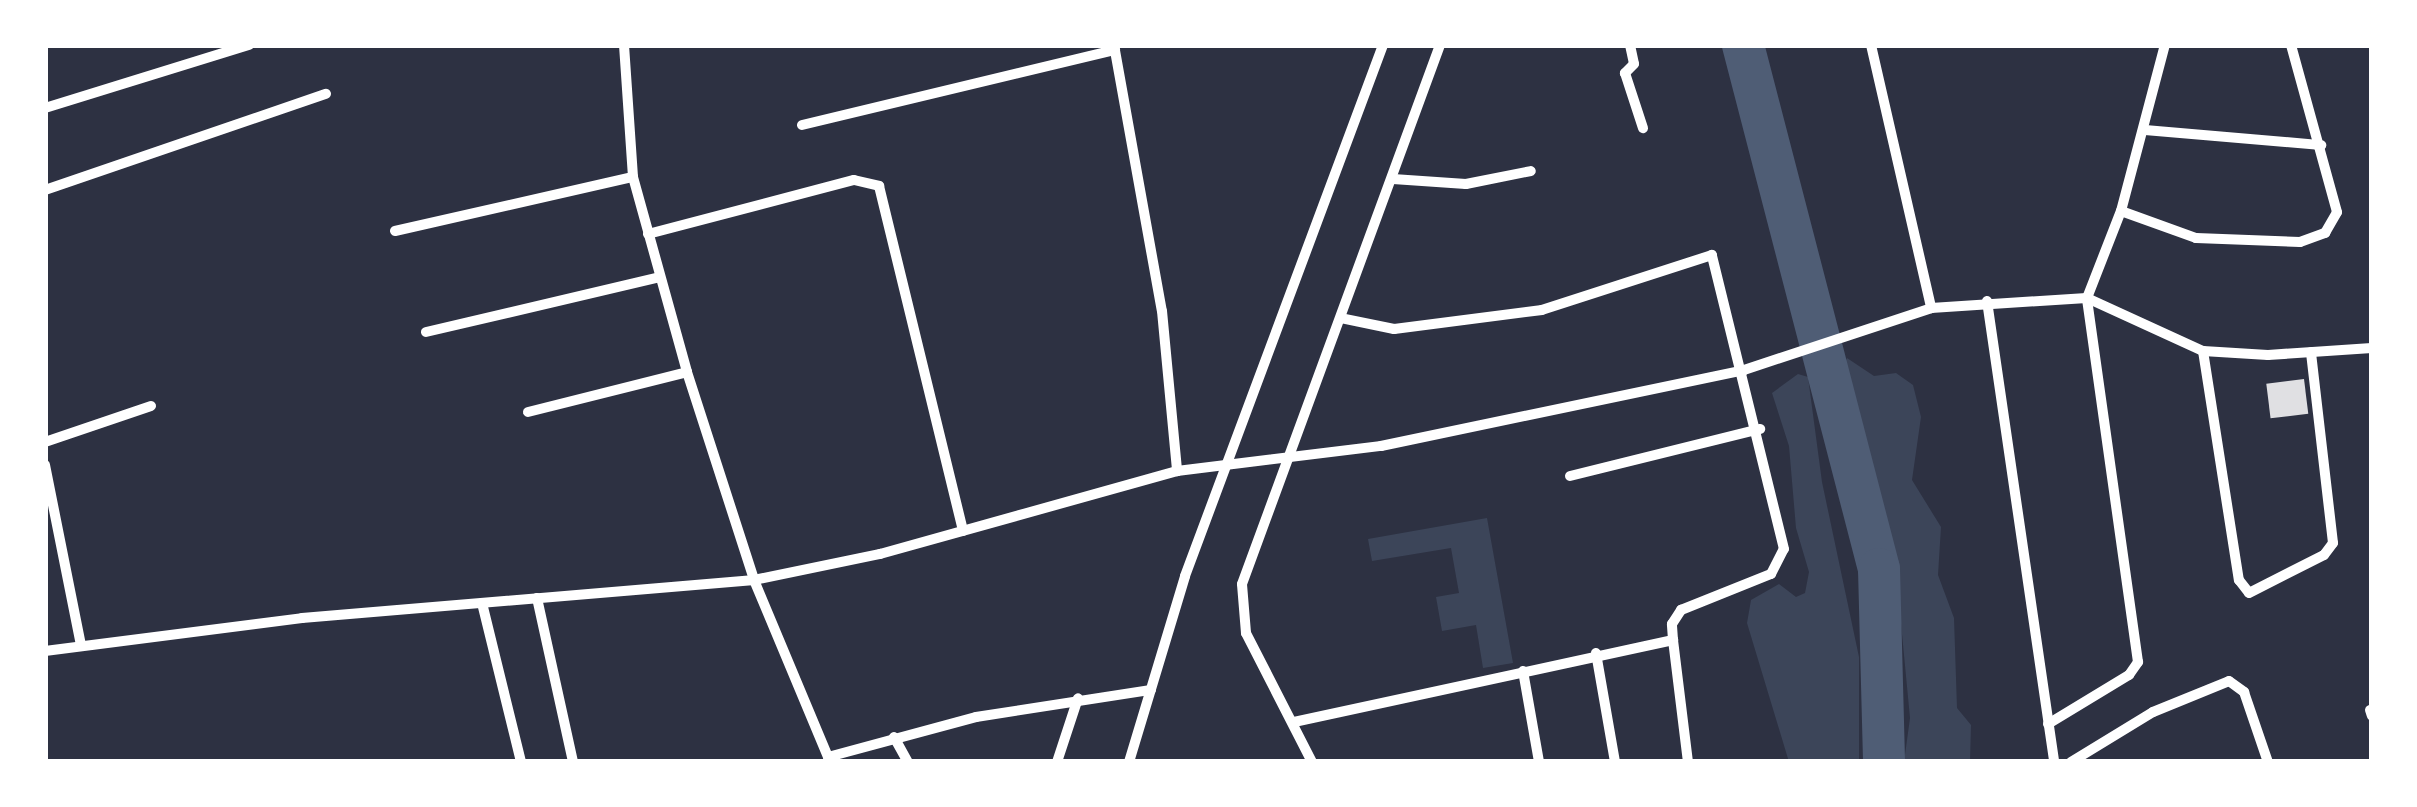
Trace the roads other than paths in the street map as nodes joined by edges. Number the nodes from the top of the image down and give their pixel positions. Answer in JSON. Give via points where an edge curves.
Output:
{"nodes":[{"id":1,"x":249,"y":45,"type":"edge"},
{"id":2,"x":624,"y":45,"type":"edge"},
{"id":3,"x":1383,"y":45,"type":"edge"},
{"id":4,"x":1440,"y":45,"type":"edge"},
{"id":5,"x":1630,"y":45,"type":"edge"},
{"id":6,"x":1871,"y":45,"type":"edge"},
{"id":7,"x":2165,"y":45,"type":"edge"},
{"id":8,"x":2290,"y":45,"type":"edge"},
{"id":9,"x":1115,"y":48,"type":"edge"},
{"id":10,"x":326,"y":94,"type":"dead end"},
{"id":11,"x":45,"y":108,"type":"edge"},
{"id":12,"x":802,"y":125,"type":"dead end"},
{"id":13,"x":1643,"y":128,"type":"dead end"},
{"id":14,"x":2144,"y":130,"type":"junction"},
{"id":15,"x":2321,"y":145,"type":"junction"},
{"id":16,"x":1531,"y":171,"type":"dead end"},
{"id":17,"x":633,"y":177,"type":"junction"},
{"id":18,"x":1393,"y":179,"type":"junction"},
{"id":19,"x":45,"y":190,"type":"edge"},
{"id":20,"x":2121,"y":211,"type":"junction"},
{"id":21,"x":394,"y":231,"type":"dead end"},
{"id":22,"x":648,"y":234,"type":"junction"},
{"id":23,"x":660,"y":276,"type":"junction"},
{"id":24,"x":2087,"y":298,"type":"junction"},
{"id":25,"x":1987,"y":300,"type":"junction"},
{"id":26,"x":1931,"y":308,"type":"junction"},
{"id":27,"x":1340,"y":318,"type":"junction"},
{"id":28,"x":426,"y":332,"type":"dead end"},
{"id":29,"x":2372,"y":348,"type":"edge"},
{"id":30,"x":2203,"y":351,"type":"junction"},
{"id":31,"x":2311,"y":352,"type":"junction"},
{"id":32,"x":1744,"y":370,"type":"junction"},
{"id":33,"x":687,"y":372,"type":"junction"},
{"id":34,"x":151,"y":406,"type":"dead end"},
{"id":35,"x":528,"y":412,"type":"dead end"},
{"id":36,"x":1760,"y":429,"type":"junction"},
{"id":37,"x":45,"y":442,"type":"edge"},
{"id":38,"x":1288,"y":458,"type":"junction"},
{"id":39,"x":1228,"y":464,"type":"junction"},
{"id":40,"x":45,"y":465,"type":"edge"},
{"id":41,"x":1177,"y":471,"type":"junction"},
{"id":42,"x":1570,"y":476,"type":"dead end"},
{"id":43,"x":964,"y":530,"type":"junction"},
{"id":44,"x":754,"y":580,"type":"junction"},
{"id":45,"x":537,"y":598,"type":"junction"},
{"id":46,"x":482,"y":602,"type":"junction"},
{"id":47,"x":1673,"y":640,"type":"junction"},
{"id":48,"x":81,"y":645,"type":"junction"},
{"id":49,"x":45,"y":652,"type":"edge"},
{"id":50,"x":1596,"y":653,"type":"junction"},
{"id":51,"x":1522,"y":671,"type":"junction"},
{"id":52,"x":1151,"y":690,"type":"junction"},
{"id":53,"x":1078,"y":698,"type":"junction"},
{"id":54,"x":1294,"y":722,"type":"junction"},
{"id":55,"x":2048,"y":724,"type":"junction"},
{"id":56,"x":894,"y":738,"type":"junction"},
{"id":57,"x":829,"y":760,"type":"edge"},
{"id":58,"x":521,"y":762,"type":"edge"},
{"id":59,"x":572,"y":762,"type":"edge"},
{"id":60,"x":908,"y":762,"type":"edge"},
{"id":61,"x":1057,"y":762,"type":"edge"},
{"id":62,"x":1129,"y":762,"type":"edge"},
{"id":63,"x":1312,"y":762,"type":"edge"},
{"id":64,"x":1540,"y":762,"type":"edge"},
{"id":65,"x":1616,"y":762,"type":"edge"},
{"id":66,"x":1688,"y":762,"type":"edge"},
{"id":67,"x":2054,"y":762,"type":"edge"},
{"id":68,"x":2071,"y":762,"type":"edge"},
{"id":69,"x":2268,"y":762,"type":"edge"}],
"edges":[{"from":1,"to":11,"type":"street"},
{"from":2,"to":17,"type":"street"},
{"from":3,"to":39,"type":"street"},
{"from":4,"to":18,"type":"street"},
{"from":5,"to":13,"type":"street","via":[[1634,64],[1625,73]]},
{"from":6,"to":26,"type":"street"},
{"from":7,"to":14,"type":"street"},
{"from":8,"to":15,"type":"street"},
{"from":9,"to":12,"type":"street"},
{"from":9,"to":41,"type":"street","via":[[1162,311]]},
{"from":10,"to":19,"type":"street"},
{"from":14,"to":15,"type":"street"},
{"from":14,"to":20,"type":"street"},
{"from":15,"to":20,"type":"street","via":[[2337,212],[2324,232],[2300,242],[2178,236]]},
{"from":16,"to":18,"type":"street","via":[[1466,184]]},
{"from":17,"to":21,"type":"street"},
{"from":17,"to":22,"type":"street"},
{"from":18,"to":27,"type":"street"},
{"from":20,"to":24,"type":"street"},
{"from":22,"to":23,"type":"street"},
{"from":22,"to":43,"type":"street","via":[[854,180],[879,186]]},
{"from":23,"to":28,"type":"street"},
{"from":23,"to":33,"type":"street"},
{"from":24,"to":25,"type":"street"},
{"from":24,"to":30,"type":"street"},
{"from":24,"to":55,"type":"street","via":[[2138,662]]},
{"from":25,"to":26,"type":"street"},
{"from":25,"to":55,"type":"street"},
{"from":26,"to":32,"type":"street"},
{"from":27,"to":32,"type":"street","via":[[1394,329],[1542,310],[1703,253],[1718,263]]},
{"from":27,"to":38,"type":"street"},
{"from":29,"to":31,"type":"street"},
{"from":30,"to":31,"type":"street"},
{"from":30,"to":31,"type":"street","via":[[2245,592],[2324,555],[2334,543]]},
{"from":32,"to":36,"type":"street"},
{"from":32,"to":38,"type":"street","via":[[1381,446]]},
{"from":33,"to":35,"type":"street"},
{"from":33,"to":44,"type":"street"},
{"from":34,"to":37,"type":"street"},
{"from":36,"to":42,"type":"street"},
{"from":36,"to":47,"type":"street","via":[[1784,549],[1771,574],[1676,614]]},
{"from":38,"to":39,"type":"street"},
{"from":38,"to":54,"type":"street","via":[[1240,601],[1246,633]]},
{"from":39,"to":41,"type":"street"},
{"from":39,"to":52,"type":"street"},
{"from":40,"to":48,"type":"street"},
{"from":41,"to":43,"type":"street"},
{"from":43,"to":44,"type":"street"},
{"from":44,"to":45,"type":"street"},
{"from":44,"to":57,"type":"street"},
{"from":45,"to":46,"type":"street"},
{"from":45,"to":59,"type":"street"},
{"from":46,"to":48,"type":"street"},
{"from":46,"to":58,"type":"street"},
{"from":47,"to":50,"type":"street"},
{"from":47,"to":66,"type":"street"},
{"from":48,"to":49,"type":"street"},
{"from":50,"to":51,"type":"street"},
{"from":50,"to":65,"type":"street"},
{"from":51,"to":54,"type":"street"},
{"from":51,"to":64,"type":"street"},
{"from":52,"to":53,"type":"street"},
{"from":52,"to":62,"type":"street"},
{"from":53,"to":56,"type":"street"},
{"from":53,"to":61,"type":"street"},
{"from":54,"to":63,"type":"street"},
{"from":55,"to":67,"type":"street"},
{"from":56,"to":57,"type":"street"},
{"from":56,"to":60,"type":"street"},
{"from":68,"to":69,"type":"street","via":[[2153,712],[2228,680],[2244,692]]}]}
